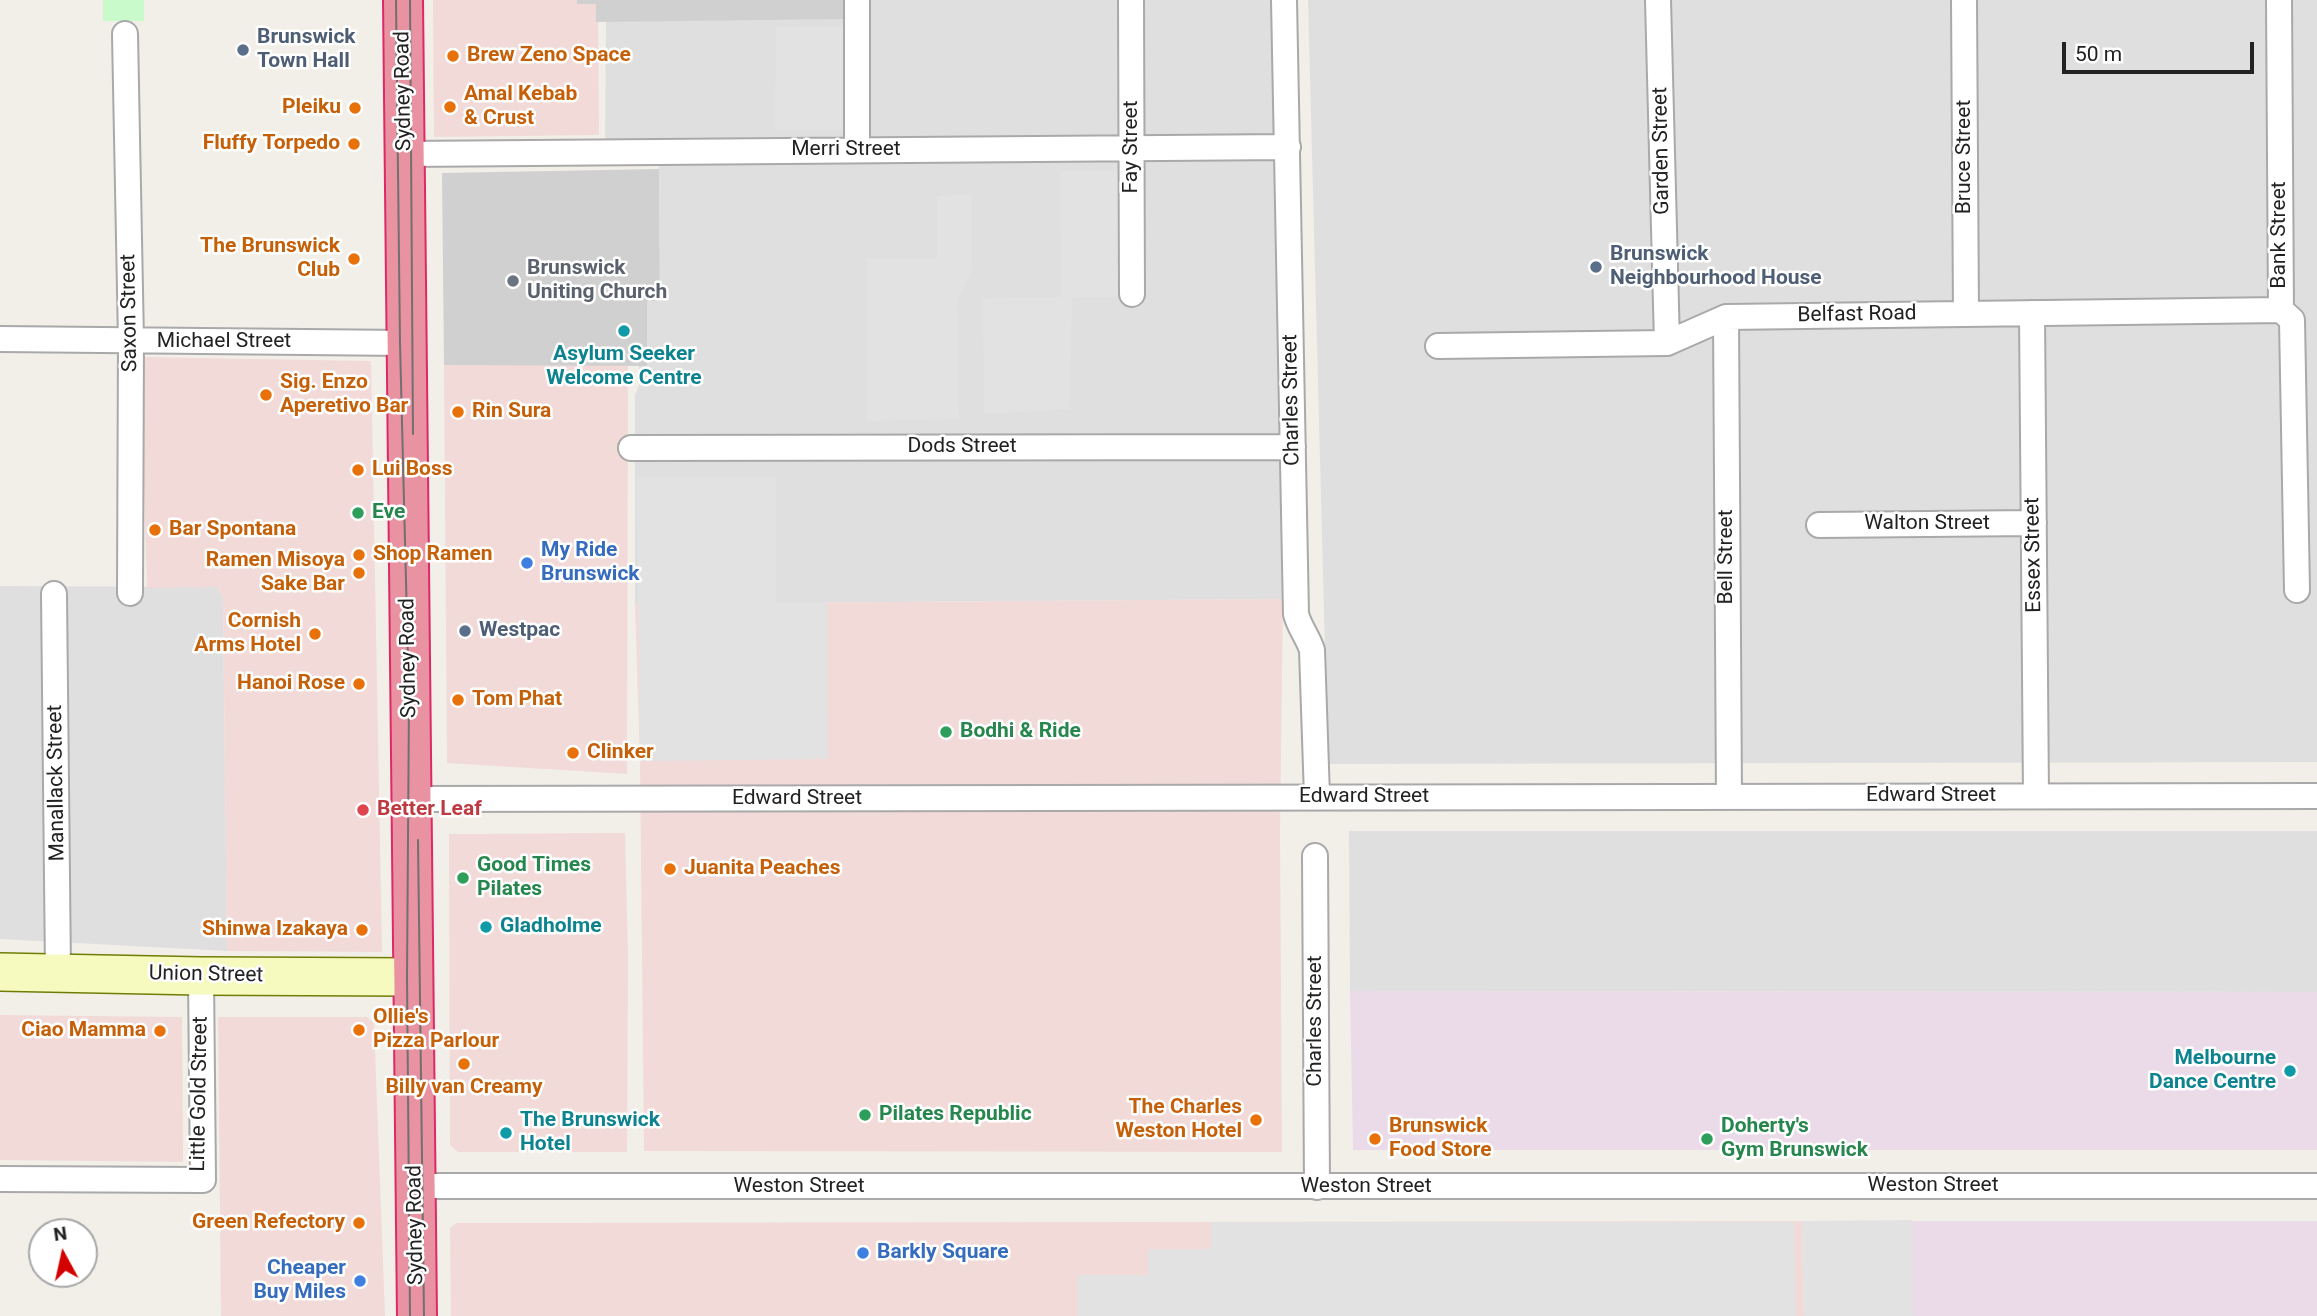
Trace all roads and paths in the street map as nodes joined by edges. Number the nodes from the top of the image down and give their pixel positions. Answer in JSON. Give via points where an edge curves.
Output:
{"nodes":[{"id":1,"x":403,"y":0,"type":"edge"},
{"id":2,"x":857,"y":0,"type":"edge"},
{"id":3,"x":1131,"y":0,"type":"edge"},
{"id":4,"x":1284,"y":0,"type":"edge"},
{"id":5,"x":1658,"y":0,"type":"edge"},
{"id":6,"x":1964,"y":0,"type":"edge"},
{"id":7,"x":2278,"y":0,"type":"edge"},
{"id":8,"x":125,"y":34,"type":"dead end"},
{"id":9,"x":1288,"y":147,"type":"junction"},
{"id":10,"x":1132,"y":148,"type":"junction"},
{"id":11,"x":857,"y":150,"type":"junction"},
{"id":12,"x":405,"y":154,"type":"junction"},
{"id":13,"x":1132,"y":294,"type":"dead end"},
{"id":14,"x":2281,"y":310,"type":"junction"},
{"id":15,"x":2032,"y":313,"type":"junction"},
{"id":16,"x":1966,"y":314,"type":"junction"},
{"id":17,"x":1726,"y":317,"type":"junction"},
{"id":18,"x":0,"y":339,"type":"edge"},
{"id":19,"x":131,"y":341,"type":"junction"},
{"id":20,"x":406,"y":342,"type":"junction"},
{"id":21,"x":1667,"y":343,"type":"junction"},
{"id":22,"x":1438,"y":346,"type":"dead end"},
{"id":23,"x":631,"y":447,"type":"dead end"},
{"id":24,"x":1293,"y":447,"type":"junction"},
{"id":25,"x":2034,"y":523,"type":"junction"},
{"id":26,"x":1819,"y":525,"type":"dead end"},
{"id":27,"x":2297,"y":590,"type":"dead end"},
{"id":28,"x":130,"y":593,"type":"dead end"},
{"id":29,"x":54,"y":594,"type":"dead end"},
{"id":30,"x":2036,"y":796,"type":"junction"},
{"id":31,"x":2317,"y":796,"type":"edge"},
{"id":32,"x":1317,"y":797,"type":"junction"},
{"id":33,"x":1729,"y":797,"type":"junction"},
{"id":34,"x":411,"y":799,"type":"junction"},
{"id":35,"x":1315,"y":856,"type":"dead end"},
{"id":36,"x":0,"y":972,"type":"edge"},
{"id":37,"x":58,"y":972,"type":"junction"},
{"id":38,"x":201,"y":976,"type":"junction"},
{"id":39,"x":413,"y":977,"type":"junction"},
{"id":40,"x":0,"y":1179,"type":"edge"},
{"id":41,"x":415,"y":1186,"type":"junction"},
{"id":42,"x":1317,"y":1186,"type":"junction"},
{"id":43,"x":2317,"y":1186,"type":"edge"},
{"id":44,"x":417,"y":1316,"type":"edge"}],
"edges":[{"from":1,"to":12,"type":"highway","name":"Sydney Road"},
{"from":2,"to":11,"type":"street"},
{"from":3,"to":10,"type":"street","name":"Fay Street"},
{"from":4,"to":9,"type":"street","name":"Charles Street"},
{"from":5,"to":21,"type":"street","name":"Garden Street"},
{"from":6,"to":16,"type":"street","name":"Bruce Street"},
{"from":7,"to":14,"type":"street","name":"Bank Street"},
{"from":8,"to":19,"type":"street","name":"Saxon Street"},
{"from":9,"to":10,"type":"street","name":"Merri Street"},
{"from":9,"to":24,"type":"street","name":"Charles Street"},
{"from":10,"to":11,"type":"street","name":"Merri Street"},
{"from":10,"to":13,"type":"street","name":"Fay Street"},
{"from":11,"to":12,"type":"street","name":"Merri Street"},
{"from":12,"to":20,"type":"highway","name":"Sydney Road"},
{"from":14,"to":15,"type":"street","name":"Belfast Road"},
{"from":14,"to":27,"type":"street","name":"Bank Street","via":[[2292,320]]},
{"from":15,"to":16,"type":"street","name":"Belfast Road"},
{"from":15,"to":25,"type":"street","name":"Essex Street"},
{"from":16,"to":17,"type":"street","name":"Belfast Road"},
{"from":17,"to":21,"type":"street","name":"Belfast Road"},
{"from":17,"to":33,"type":"street","name":"Bell Street"},
{"from":18,"to":19,"type":"street","name":"Michael Street"},
{"from":19,"to":20,"type":"street","name":"Michael Street"},
{"from":19,"to":28,"type":"street","name":"Saxon Street"},
{"from":20,"to":34,"type":"highway","name":"Sydney Road"},
{"from":21,"to":22,"type":"street","name":"Belfast Road"},
{"from":23,"to":24,"type":"street","name":"Dods Street"},
{"from":24,"to":32,"type":"street","name":"Charles Street","via":[[1296,614],[1312,650]]},
{"from":25,"to":26,"type":"street","name":"Walton Street"},
{"from":25,"to":30,"type":"street","name":"Essex Street"},
{"from":29,"to":37,"type":"street","name":"Manallack Street"},
{"from":30,"to":31,"type":"street","name":"Edward Street"},
{"from":30,"to":33,"type":"street","name":"Edward Street"},
{"from":32,"to":33,"type":"street","name":"Edward Street"},
{"from":32,"to":34,"type":"street","name":"Edward Street"},
{"from":34,"to":39,"type":"highway","name":"Sydney Road"},
{"from":35,"to":42,"type":"street","name":"Charles Street"},
{"from":36,"to":37,"type":"street","name":"Union Street"},
{"from":37,"to":38,"type":"street","name":"Union Street"},
{"from":38,"to":39,"type":"street","name":"Union Street"},
{"from":38,"to":40,"type":"street","name":"Little Gold Street","via":[[203,1180]]},
{"from":39,"to":41,"type":"highway","name":"Sydney Road"},
{"from":41,"to":42,"type":"street","name":"Weston Street"},
{"from":41,"to":44,"type":"highway","name":"Sydney Road"},
{"from":42,"to":43,"type":"street","name":"Weston Street"}]}
